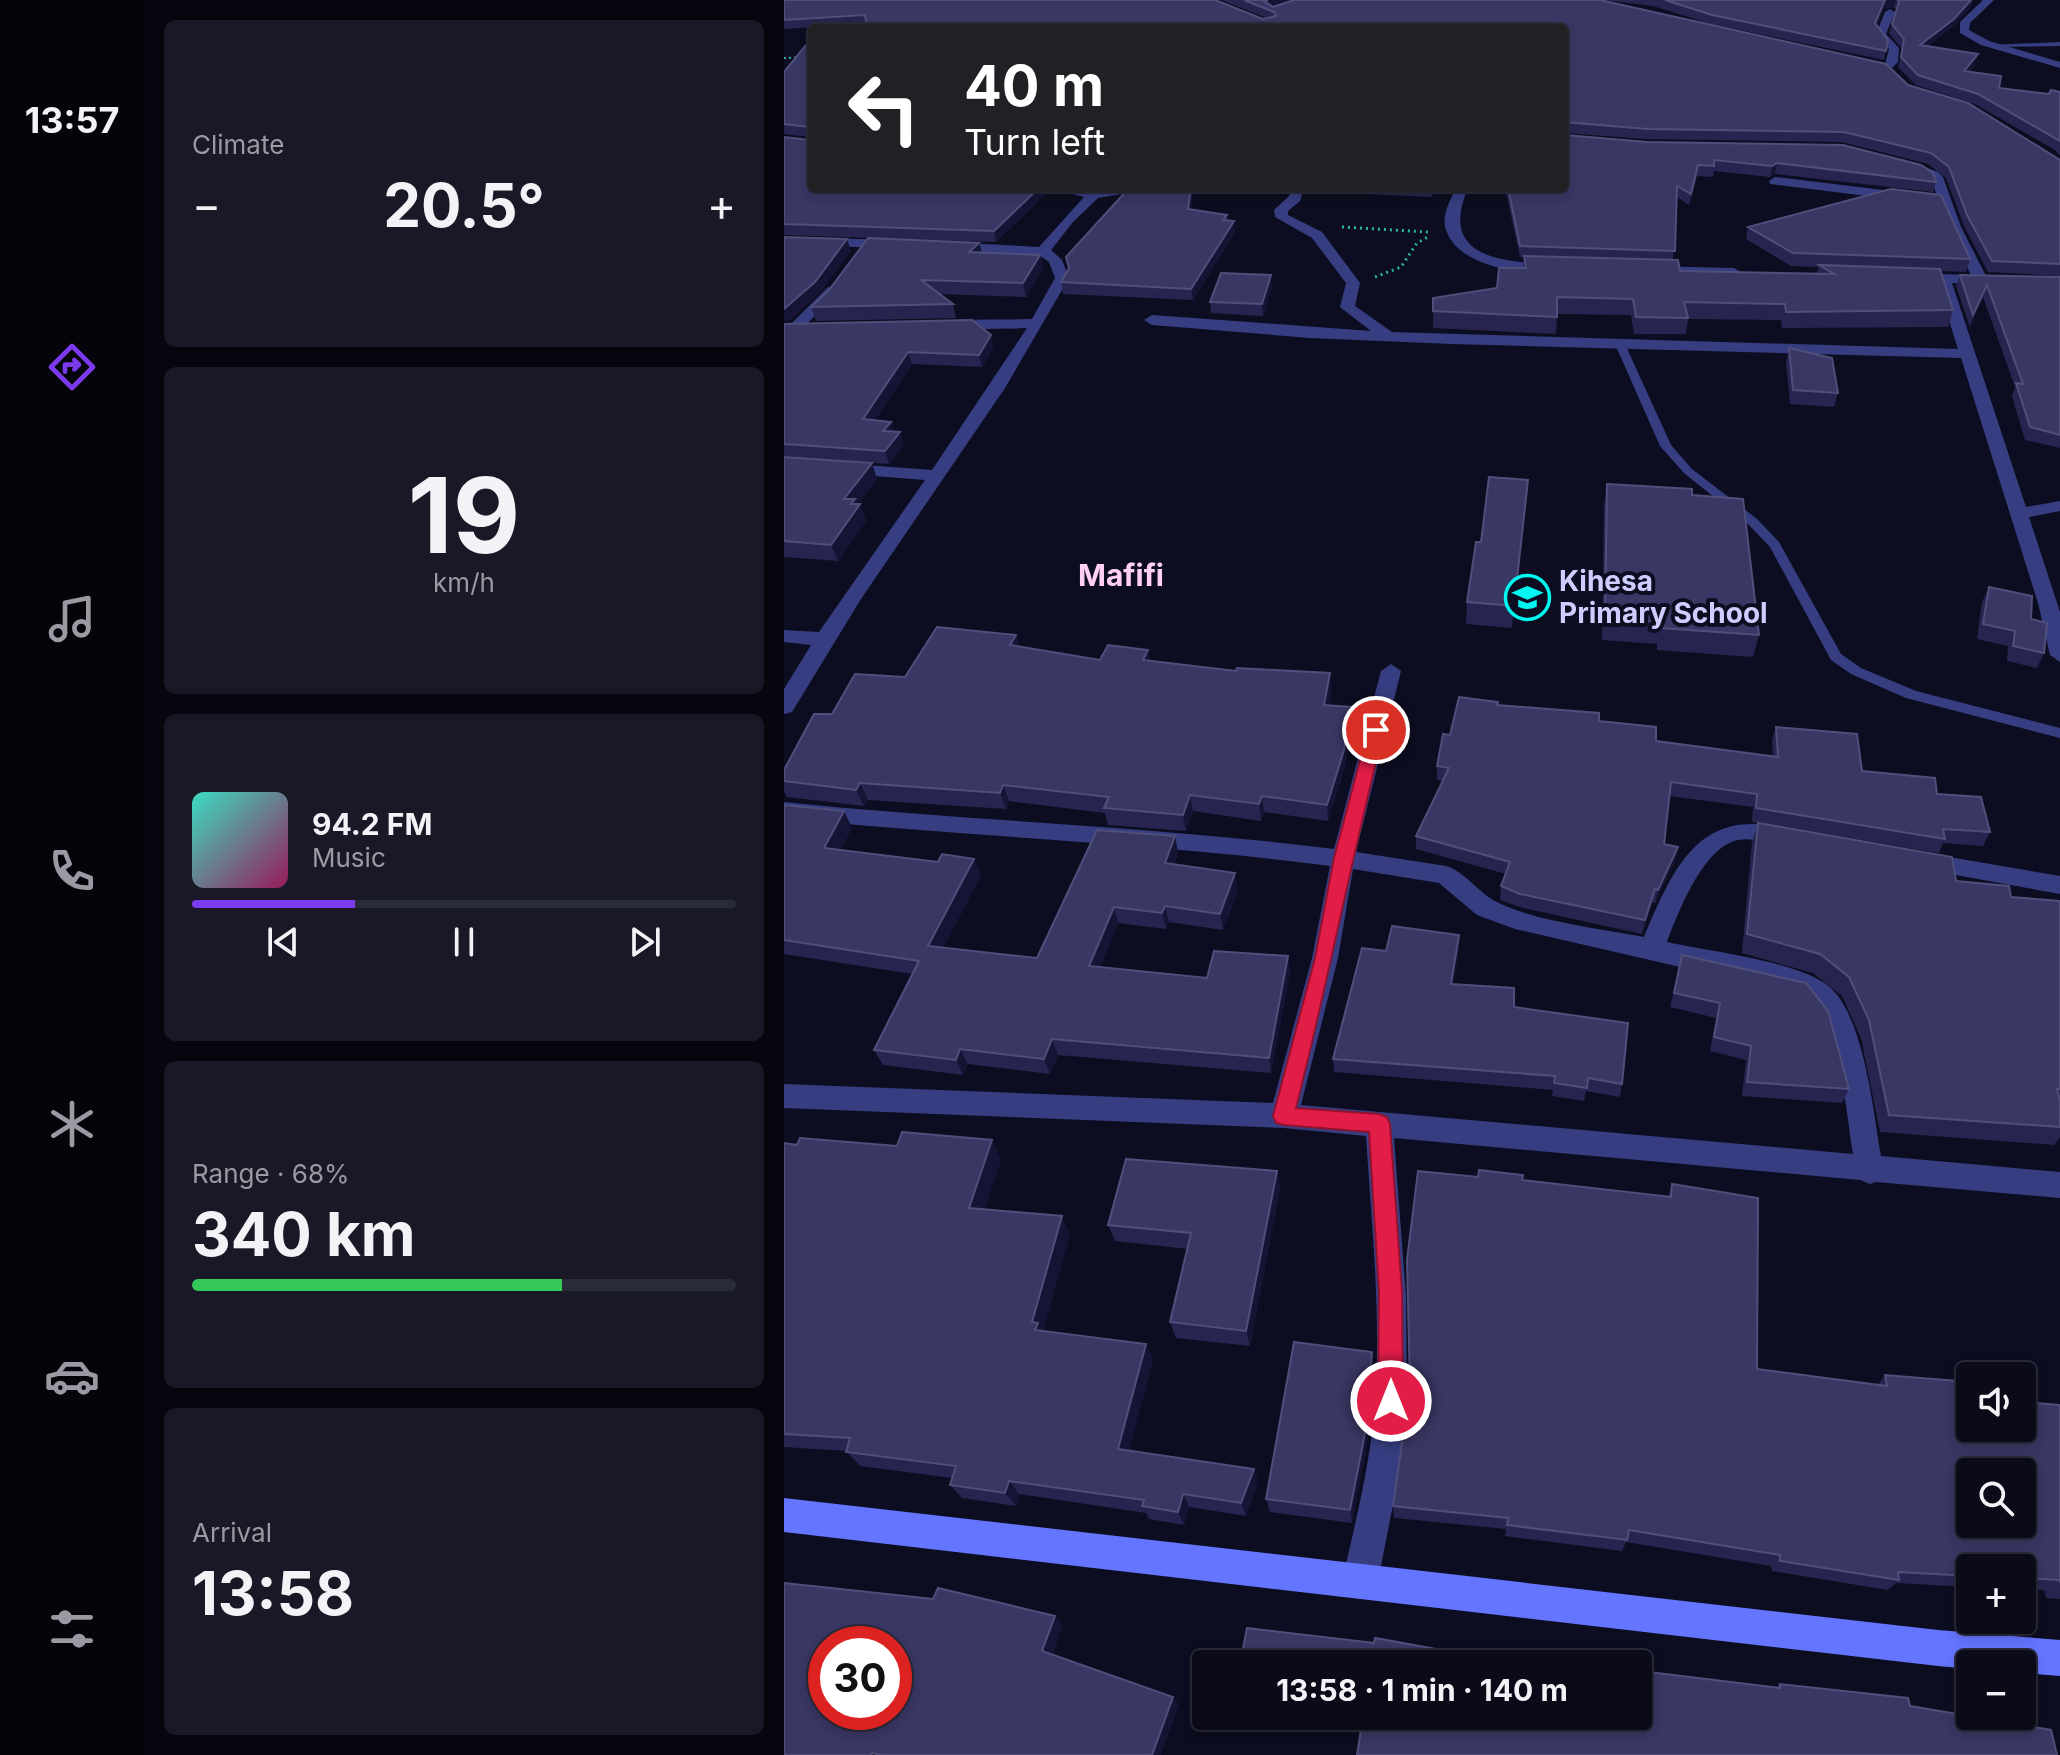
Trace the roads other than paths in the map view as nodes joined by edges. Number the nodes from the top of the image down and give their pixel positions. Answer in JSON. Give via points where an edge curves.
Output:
{"nodes":[{"id":1,"x":1989,"y":0,"type":"edge"},
{"id":2,"x":1890,"y":12,"type":"dead end"},
{"id":3,"x":2060,"y":44,"type":"edge"},
{"id":4,"x":1991,"y":45,"type":"junction"},
{"id":5,"x":2060,"y":65,"type":"edge"},
{"id":6,"x":1900,"y":79,"type":"edge"},
{"id":7,"x":1886,"y":159,"type":"edge"},
{"id":8,"x":1775,"y":181,"type":"edge"},
{"id":9,"x":1078,"y":192,"type":"edge"},
{"id":10,"x":1118,"y":192,"type":"edge"},
{"id":11,"x":1297,"y":192,"type":"edge"},
{"id":12,"x":1459,"y":192,"type":"edge"},
{"id":13,"x":1094,"y":195,"type":"junction"},
{"id":14,"x":1943,"y":201,"type":"junction"},
{"id":15,"x":784,"y":241,"type":"edge"},
{"id":16,"x":1043,"y":251,"type":"junction"},
{"id":17,"x":1569,"y":268,"type":"edge"},
{"id":18,"x":1629,"y":269,"type":"edge"},
{"id":19,"x":1754,"y":273,"type":"edge"},
{"id":20,"x":1896,"y":277,"type":"edge"},
{"id":21,"x":1943,"y":278,"type":"junction"},
{"id":22,"x":841,"y":279,"type":"edge"},
{"id":23,"x":1981,"y":280,"type":"junction"},
{"id":24,"x":2013,"y":281,"type":"edge"},
{"id":25,"x":1346,"y":304,"type":"junction"},
{"id":26,"x":1152,"y":320,"type":"dead end"},
{"id":27,"x":1035,"y":323,"type":"junction"},
{"id":28,"x":922,"y":325,"type":"edge"},
{"id":29,"x":826,"y":328,"type":"edge"},
{"id":30,"x":789,"y":329,"type":"edge"},
{"id":31,"x":1310,"y":333,"type":"junction"},
{"id":32,"x":1388,"y":336,"type":"junction"},
{"id":33,"x":1620,"y":344,"type":"junction"},
{"id":34,"x":1969,"y":354,"type":"junction"},
{"id":35,"x":784,"y":464,"type":"edge"},
{"id":36,"x":934,"y":475,"type":"junction"},
{"id":37,"x":2060,"y":506,"type":"edge"},
{"id":38,"x":2017,"y":514,"type":"junction"},
{"id":39,"x":2054,"y":604,"type":"edge"},
{"id":40,"x":784,"y":636,"type":"edge"},
{"id":41,"x":822,"y":639,"type":"junction"},
{"id":42,"x":2060,"y":655,"type":"edge"},
{"id":43,"x":1391,"y":671,"type":"dead end"},
{"id":44,"x":784,"y":707,"type":"edge"},
{"id":45,"x":2060,"y":733,"type":"edge"},
{"id":46,"x":784,"y":810,"type":"edge"},
{"id":47,"x":1810,"y":842,"type":"edge"},
{"id":48,"x":1892,"y":856,"type":"edge"},
{"id":49,"x":1343,"y":858,"type":"junction"},
{"id":50,"x":2060,"y":885,"type":"edge"},
{"id":51,"x":1652,"y":948,"type":"junction"},
{"id":52,"x":784,"y":1096,"type":"edge"},
{"id":53,"x":1284,"y":1116,"type":"junction"},
{"id":54,"x":1379,"y":1124,"type":"junction"},
{"id":55,"x":1870,"y":1171,"type":"junction"},
{"id":56,"x":2060,"y":1185,"type":"edge"},
{"id":57,"x":784,"y":1515,"type":"edge"},
{"id":58,"x":1360,"y":1581,"type":"junction"},
{"id":59,"x":2060,"y":1658,"type":"edge"}],
"edges":[{"from":1,"to":4,"type":"street","via":[[1962,28]]},
{"from":2,"to":6,"type":"street","via":[[1881,34],[1894,48],[1893,62],[1884,67]]},
{"from":3,"to":4,"type":"lane"},
{"from":4,"to":5,"type":"street"},
{"from":7,"to":14,"type":"street","via":[[1934,175]]},
{"from":8,"to":14,"type":"street"},
{"from":9,"to":13,"type":"street"},
{"from":10,"to":13,"type":"street"},
{"from":11,"to":25,"type":"street","via":[[1280,212],[1320,238],[1354,286]]},
{"from":12,"to":17,"type":"street","via":[[1448,222],[1462,246],[1504,264]]},
{"from":13,"to":16,"type":"street"},
{"from":14,"to":23,"type":"street"},
{"from":15,"to":16,"type":"street","via":[[863,250],[919,245]]},
{"from":16,"to":27,"type":"street","via":[[1055,260],[1062,278]]},
{"from":18,"to":19,"type":"street"},
{"from":20,"to":21,"type":"street"},
{"from":21,"to":23,"type":"street"},
{"from":21,"to":34,"type":"street"},
{"from":22,"to":30,"type":"street"},
{"from":23,"to":24,"type":"street"},
{"from":25,"to":31,"type":"street"},
{"from":25,"to":32,"type":"street"},
{"from":26,"to":31,"type":"street"},
{"from":27,"to":28,"type":"street"},
{"from":27,"to":36,"type":"street"},
{"from":29,"to":30,"type":"street"},
{"from":31,"to":32,"type":"street"},
{"from":32,"to":33,"type":"street"},
{"from":33,"to":34,"type":"street"},
{"from":33,"to":45,"type":"lane","via":[[1666,446],[1770,539],[1846,666],[1906,690]]},
{"from":34,"to":38,"type":"street"},
{"from":35,"to":36,"type":"street"},
{"from":36,"to":41,"type":"street"},
{"from":37,"to":38,"type":"street"},
{"from":38,"to":39,"type":"street"},
{"from":39,"to":42,"type":"street"},
{"from":40,"to":41,"type":"street"},
{"from":41,"to":44,"type":"street"},
{"from":43,"to":49,"type":"street"},
{"from":46,"to":49,"type":"street"},
{"from":47,"to":51,"type":"street","via":[[1752,831],[1728,833],[1713,842],[1670,904]]},
{"from":48,"to":50,"type":"street"},
{"from":49,"to":51,"type":"street","via":[[1446,875],[1486,908],[1515,919]]},
{"from":49,"to":53,"type":"street","via":[[1325,958]]},
{"from":51,"to":55,"type":"street","via":[[1794,980],[1824,997],[1842,1039]]},
{"from":52,"to":53,"type":"street"},
{"from":53,"to":54,"type":"street"},
{"from":54,"to":55,"type":"street"},
{"from":54,"to":58,"type":"street","via":[[1391,1401]]},
{"from":55,"to":56,"type":"street"},
{"from":57,"to":58,"type":"street"},
{"from":58,"to":59,"type":"street"}]}
